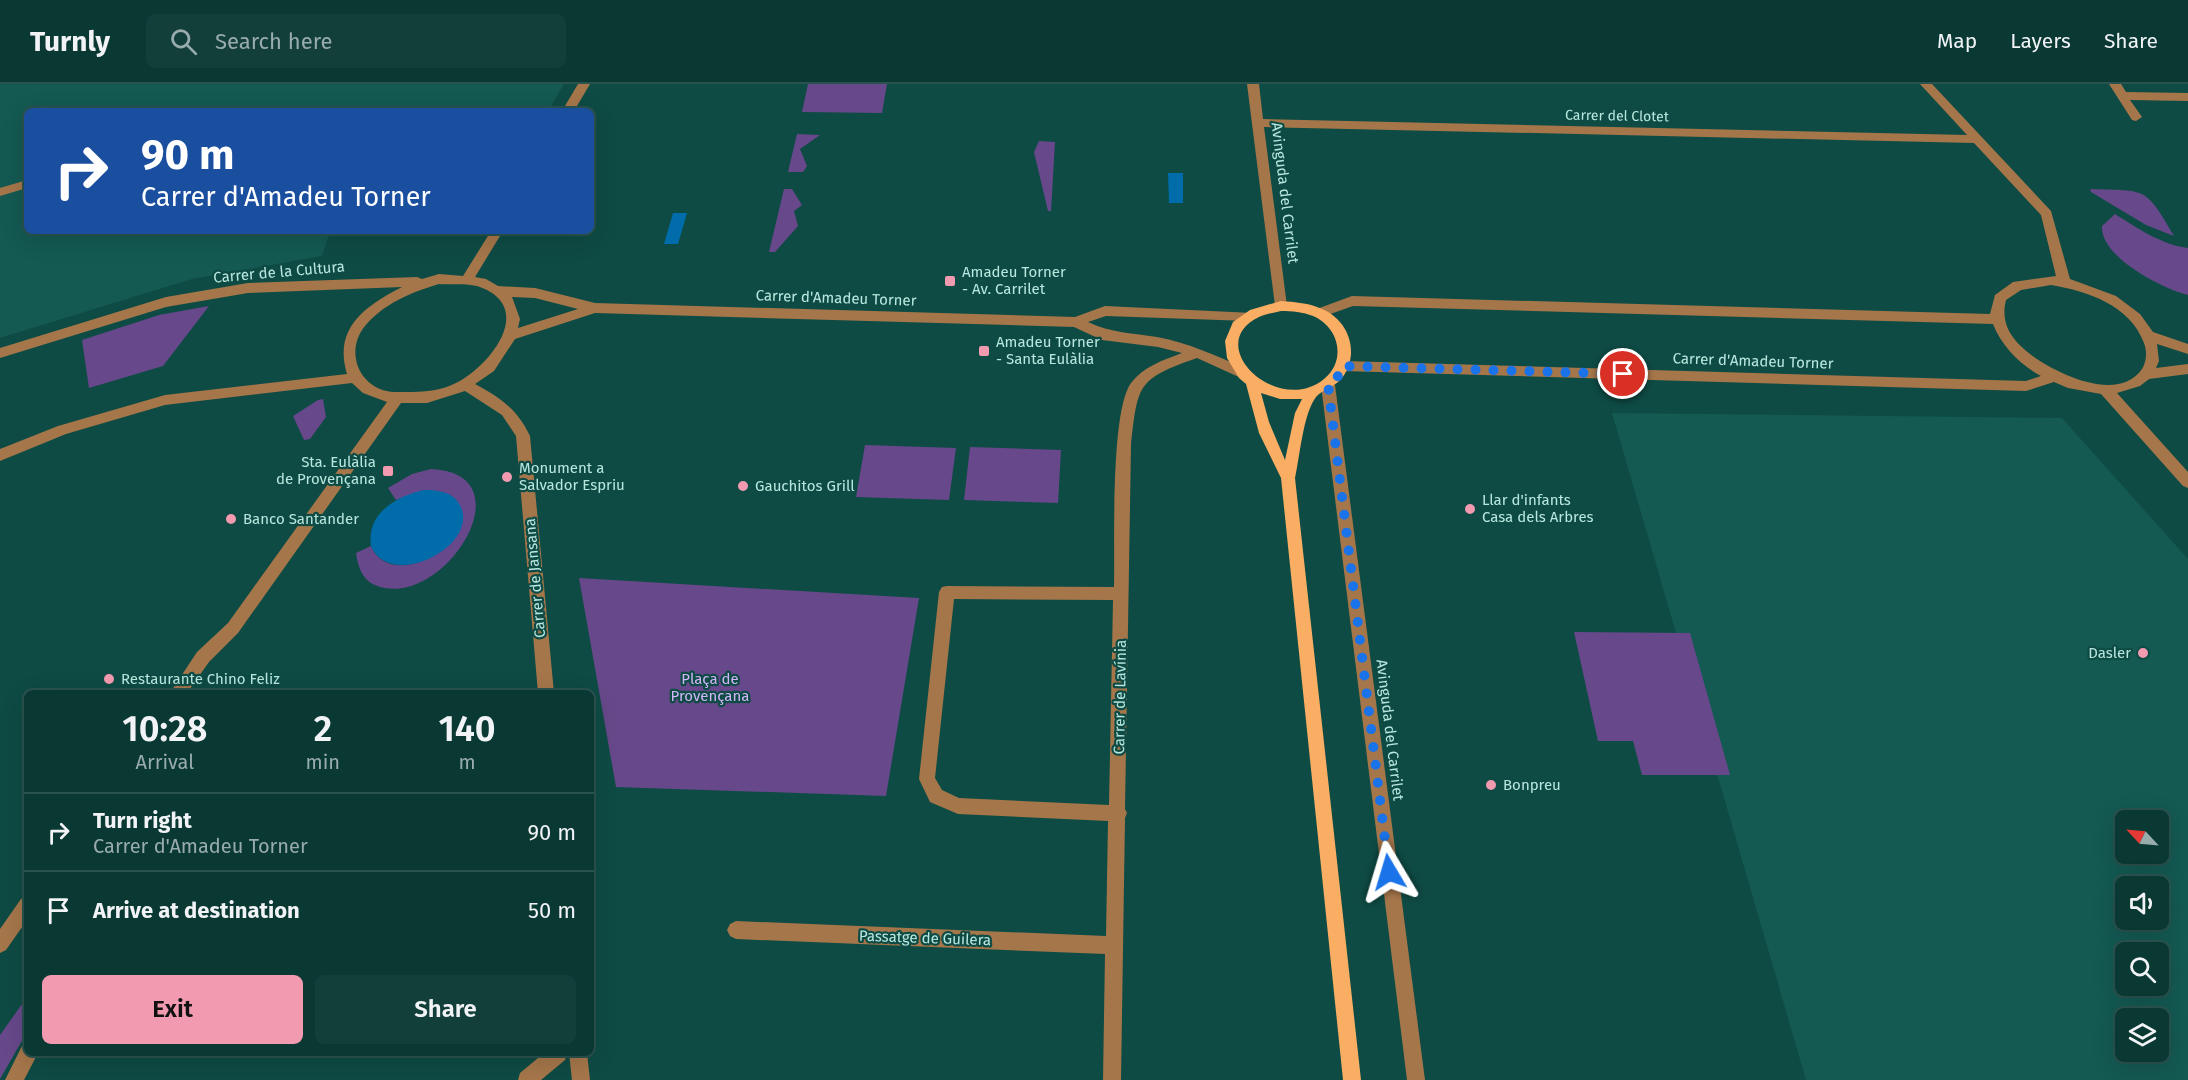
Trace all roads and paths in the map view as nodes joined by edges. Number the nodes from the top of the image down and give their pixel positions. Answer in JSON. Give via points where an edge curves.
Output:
{"nodes":[{"id":1,"x":584,"y":84,"type":"edge"},
{"id":2,"x":1253,"y":84,"type":"edge"},
{"id":3,"x":1926,"y":84,"type":"edge"},
{"id":4,"x":2115,"y":84,"type":"edge"},
{"id":5,"x":2122,"y":96,"type":"junction"},
{"id":6,"x":2188,"y":98,"type":"edge"},
{"id":7,"x":570,"y":108,"type":"edge"},
{"id":8,"x":2136,"y":117,"type":"dead end"},
{"id":9,"x":1258,"y":123,"type":"junction"},
{"id":10,"x":1976,"y":139,"type":"junction"},
{"id":11,"x":24,"y":185,"type":"edge"},
{"id":12,"x":0,"y":192,"type":"edge"},
{"id":13,"x":495,"y":234,"type":"edge"},
{"id":14,"x":468,"y":279,"type":"junction"},
{"id":15,"x":426,"y":282,"type":"junction"},
{"id":16,"x":2064,"y":282,"type":"junction"},
{"id":17,"x":498,"y":291,"type":"junction"},
{"id":18,"x":1281,"y":306,"type":"junction"},
{"id":19,"x":595,"y":308,"type":"junction"},
{"id":20,"x":1319,"y":313,"type":"junction"},
{"id":21,"x":1248,"y":316,"type":"junction"},
{"id":22,"x":1996,"y":320,"type":"junction"},
{"id":23,"x":1076,"y":322,"type":"junction"},
{"id":24,"x":514,"y":333,"type":"junction"},
{"id":25,"x":2149,"y":336,"type":"junction"},
{"id":26,"x":2188,"y":349,"type":"edge"},
{"id":27,"x":0,"y":353,"type":"edge"},
{"id":28,"x":1198,"y":353,"type":"junction"},
{"id":29,"x":1343,"y":366,"type":"junction"},
{"id":30,"x":2188,"y":369,"type":"edge"},
{"id":31,"x":1240,"y":373,"type":"junction"},
{"id":32,"x":2148,"y":374,"type":"junction"},
{"id":33,"x":2054,"y":377,"type":"junction"},
{"id":34,"x":355,"y":378,"type":"junction"},
{"id":35,"x":1253,"y":384,"type":"junction"},
{"id":36,"x":465,"y":385,"type":"junction"},
{"id":37,"x":1328,"y":385,"type":"junction"},
{"id":38,"x":2105,"y":389,"type":"junction"},
{"id":39,"x":1312,"y":392,"type":"junction"},
{"id":40,"x":397,"y":398,"type":"junction"},
{"id":41,"x":0,"y":455,"type":"edge"},
{"id":42,"x":1288,"y":478,"type":"junction"},
{"id":43,"x":2188,"y":482,"type":"edge"},
{"id":44,"x":1121,"y":594,"type":"junction"},
{"id":45,"x":180,"y":690,"type":"edge"},
{"id":46,"x":546,"y":690,"type":"edge"},
{"id":47,"x":1119,"y":813,"type":"junction"},
{"id":48,"x":24,"y":909,"type":"edge"},
{"id":49,"x":736,"y":930,"type":"dead end"},
{"id":50,"x":0,"y":944,"type":"edge"},
{"id":51,"x":1114,"y":945,"type":"junction"},
{"id":52,"x":27,"y":1056,"type":"edge"},
{"id":53,"x":555,"y":1056,"type":"edge"},
{"id":54,"x":578,"y":1056,"type":"edge"},
{"id":55,"x":14,"y":1080,"type":"edge"},
{"id":56,"x":527,"y":1080,"type":"edge"},
{"id":57,"x":581,"y":1080,"type":"edge"},
{"id":58,"x":1112,"y":1080,"type":"edge"},
{"id":59,"x":1352,"y":1080,"type":"edge"},
{"id":60,"x":1416,"y":1080,"type":"edge"}],
"edges":[{"from":1,"to":7,"type":"street"},
{"from":2,"to":9,"type":"street","name":"Avinguda del Carrilet"},
{"from":3,"to":10,"type":"street"},
{"from":4,"to":5,"type":"street"},
{"from":5,"to":6,"type":"street"},
{"from":5,"to":8,"type":"street"},
{"from":9,"to":10,"type":"street","name":"Carrer del Clotet"},
{"from":9,"to":18,"type":"street","name":"Avinguda del Carrilet"},
{"from":10,"to":16,"type":"street","via":[[2047,214]]},
{"from":11,"to":12,"type":"street"},
{"from":13,"to":14,"type":"street"},
{"from":14,"to":15,"type":"street"},
{"from":14,"to":17,"type":"street"},
{"from":15,"to":27,"type":"street","name":"Carrer de la Cultura","via":[[248,288],[166,302]]},
{"from":15,"to":34,"type":"street","via":[[384,301],[353,333],[348,350]]},
{"from":16,"to":22,"type":"street","via":[[2034,280],[2008,291],[1998,303]]},
{"from":16,"to":25,"type":"street","via":[[2094,291],[2120,305]]},
{"from":17,"to":19,"type":"street","name":"Carrer d'Amadeu Torner","via":[[535,293]]},
{"from":17,"to":24,"type":"street","via":[[514,313]]},
{"from":18,"to":20,"type":"main road"},
{"from":18,"to":21,"type":"main road"},
{"from":19,"to":23,"type":"street","name":"Carrer d'Amadeu Torner"},
{"from":19,"to":24,"type":"street","name":"Carrer d'Amadeu Torner"},
{"from":20,"to":22,"type":"street","via":[[1352,301]]},
{"from":20,"to":29,"type":"main road","via":[[1330,320],[1341,336]]},
{"from":21,"to":23,"type":"street","name":"Carrer d'Amadeu Torner","via":[[1105,311]]},
{"from":21,"to":31,"type":"main road","via":[[1240,323],[1231,346],[1232,360]]},
{"from":22,"to":33,"type":"street","via":[[2004,337],[2021,356]]},
{"from":23,"to":28,"type":"street","name":"Carrer d'Amadeu Torner","via":[[1102,335],[1158,342]]},
{"from":24,"to":36,"type":"street","via":[[504,353],[488,370]]},
{"from":25,"to":26,"type":"street"},
{"from":25,"to":32,"type":"street","via":[[2154,362]]},
{"from":28,"to":31,"type":"street","name":"Carrer d'Amadeu Torner"},
{"from":28,"to":44,"type":"street","name":"Carrer de Lavínia","via":[[1156,368],[1130,396],[1124,445]]},
{"from":29,"to":33,"type":"street","name":"Carrer d'Amadeu Torner","via":[[2026,386]]},
{"from":29,"to":37,"type":"main road"},
{"from":30,"to":32,"type":"street"},
{"from":31,"to":35,"type":"main road"},
{"from":32,"to":38,"type":"street","via":[[2136,382]]},
{"from":33,"to":38,"type":"street"},
{"from":34,"to":40,"type":"street","via":[[378,394]]},
{"from":34,"to":41,"type":"street","via":[[165,400],[63,430]]},
{"from":35,"to":39,"type":"main road","via":[[1286,394]]},
{"from":35,"to":42,"type":"main road","via":[[1268,445]]},
{"from":36,"to":40,"type":"street","via":[[420,398]]},
{"from":36,"to":46,"type":"street","name":"Carrer de Jansana","via":[[508,411],[523,436]]},
{"from":37,"to":39,"type":"main road"},
{"from":37,"to":60,"type":"street","name":"Avinguda del Carrilet"},
{"from":38,"to":43,"type":"street"},
{"from":39,"to":42,"type":"main road","via":[[1302,413]]},
{"from":40,"to":45,"type":"street","via":[[233,628],[203,657]]},
{"from":42,"to":59,"type":"main road"},
{"from":44,"to":47,"type":"street","name":"Carrer de Lavínia"},
{"from":44,"to":47,"type":"street","via":[[947,592],[927,779],[936,796],[958,806]]},
{"from":47,"to":51,"type":"street","name":"Carrer de Lavínia"},
{"from":48,"to":50,"type":"street"},
{"from":49,"to":51,"type":"street","name":"Passatge de Guilera"},
{"from":51,"to":58,"type":"street","name":"Carrer de Lavínia"},
{"from":52,"to":55,"type":"street"},
{"from":53,"to":56,"type":"street"},
{"from":54,"to":57,"type":"street"}]}
